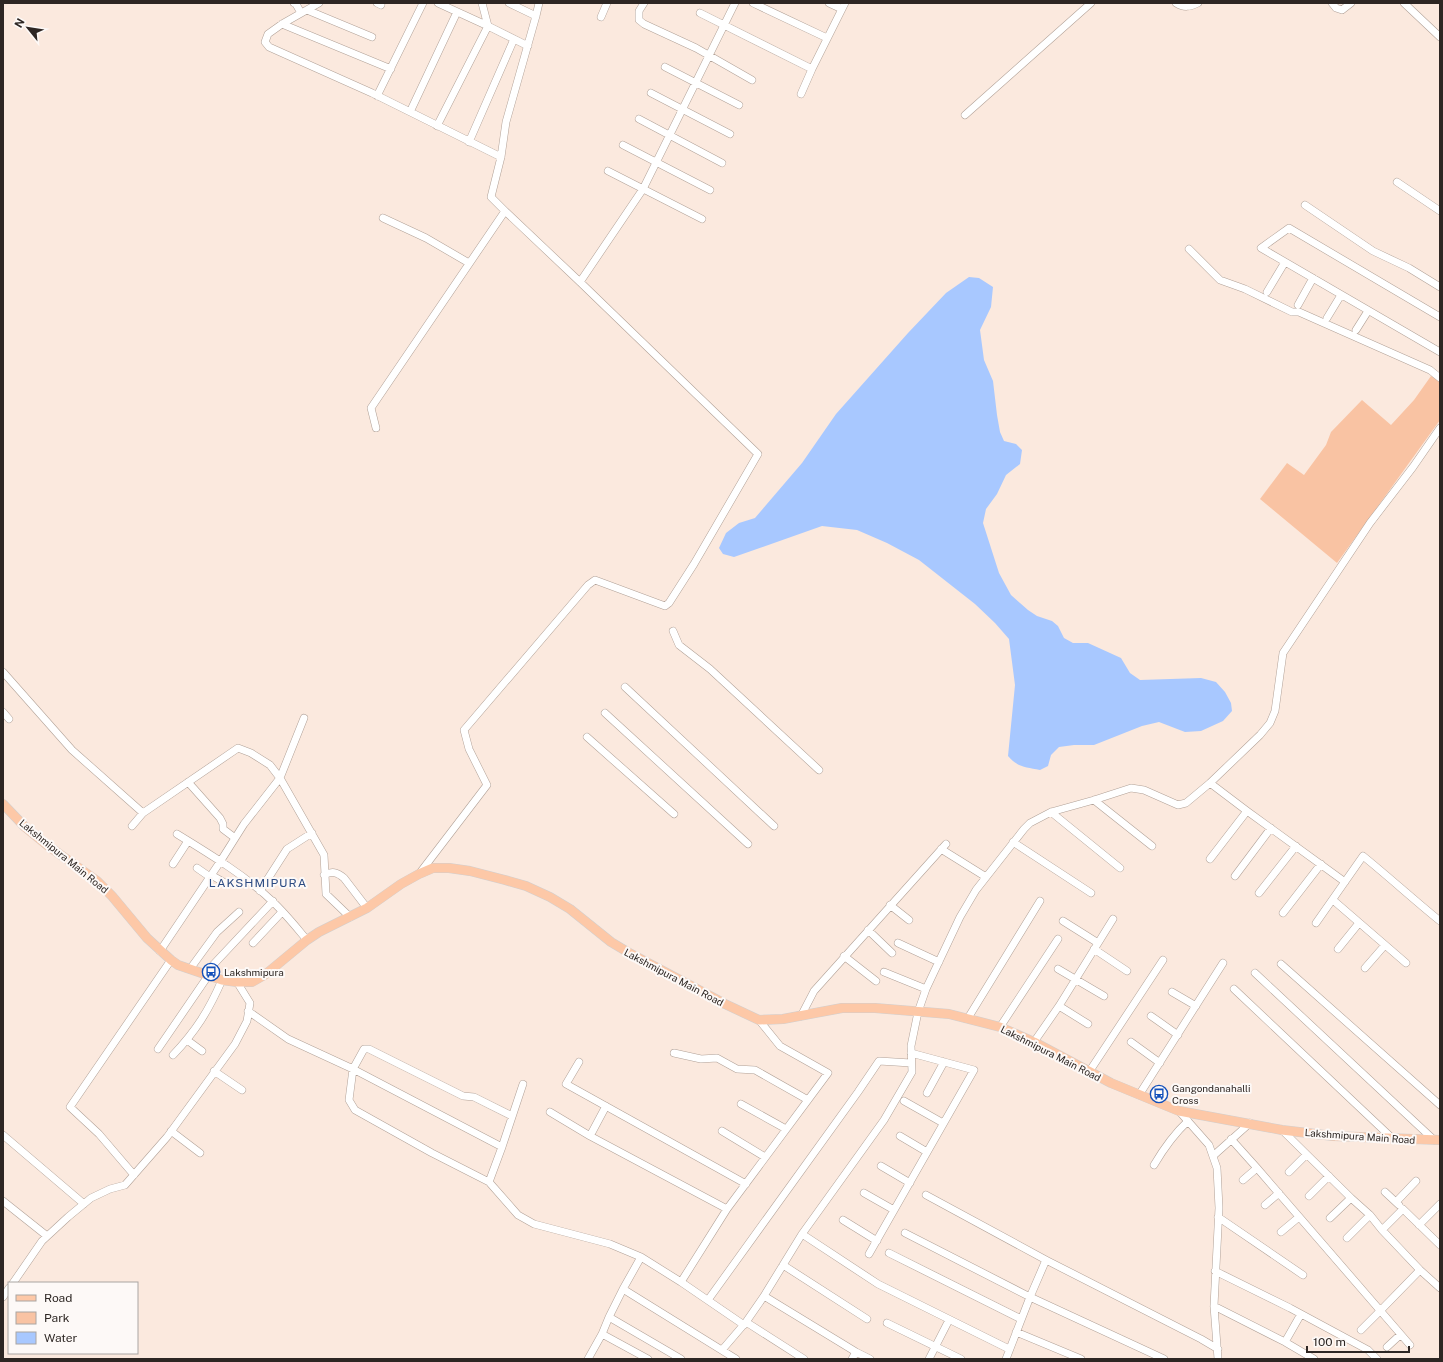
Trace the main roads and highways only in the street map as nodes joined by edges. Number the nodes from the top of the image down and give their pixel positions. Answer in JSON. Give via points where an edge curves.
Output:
{"nodes":[{"id":1,"x":3,"y":804,"type":"edge"},
{"id":2,"x":1437,"y":1140,"type":"edge"}],
"edges":[{"from":1,"to":2,"type":"main road","name":"Lakshmipura Main Road","via":[[25,827],[97,881],[147,938],[171,960],[190,970],[222,980],[252,982],[319,932],[367,908],[401,884],[433,868],[450,868],[505,880],[550,897],[631,954],[759,1020],[783,1019],[842,1008],[949,1014],[1000,1027],[1089,1072],[1179,1111],[1282,1130],[1333,1136]]}]}
